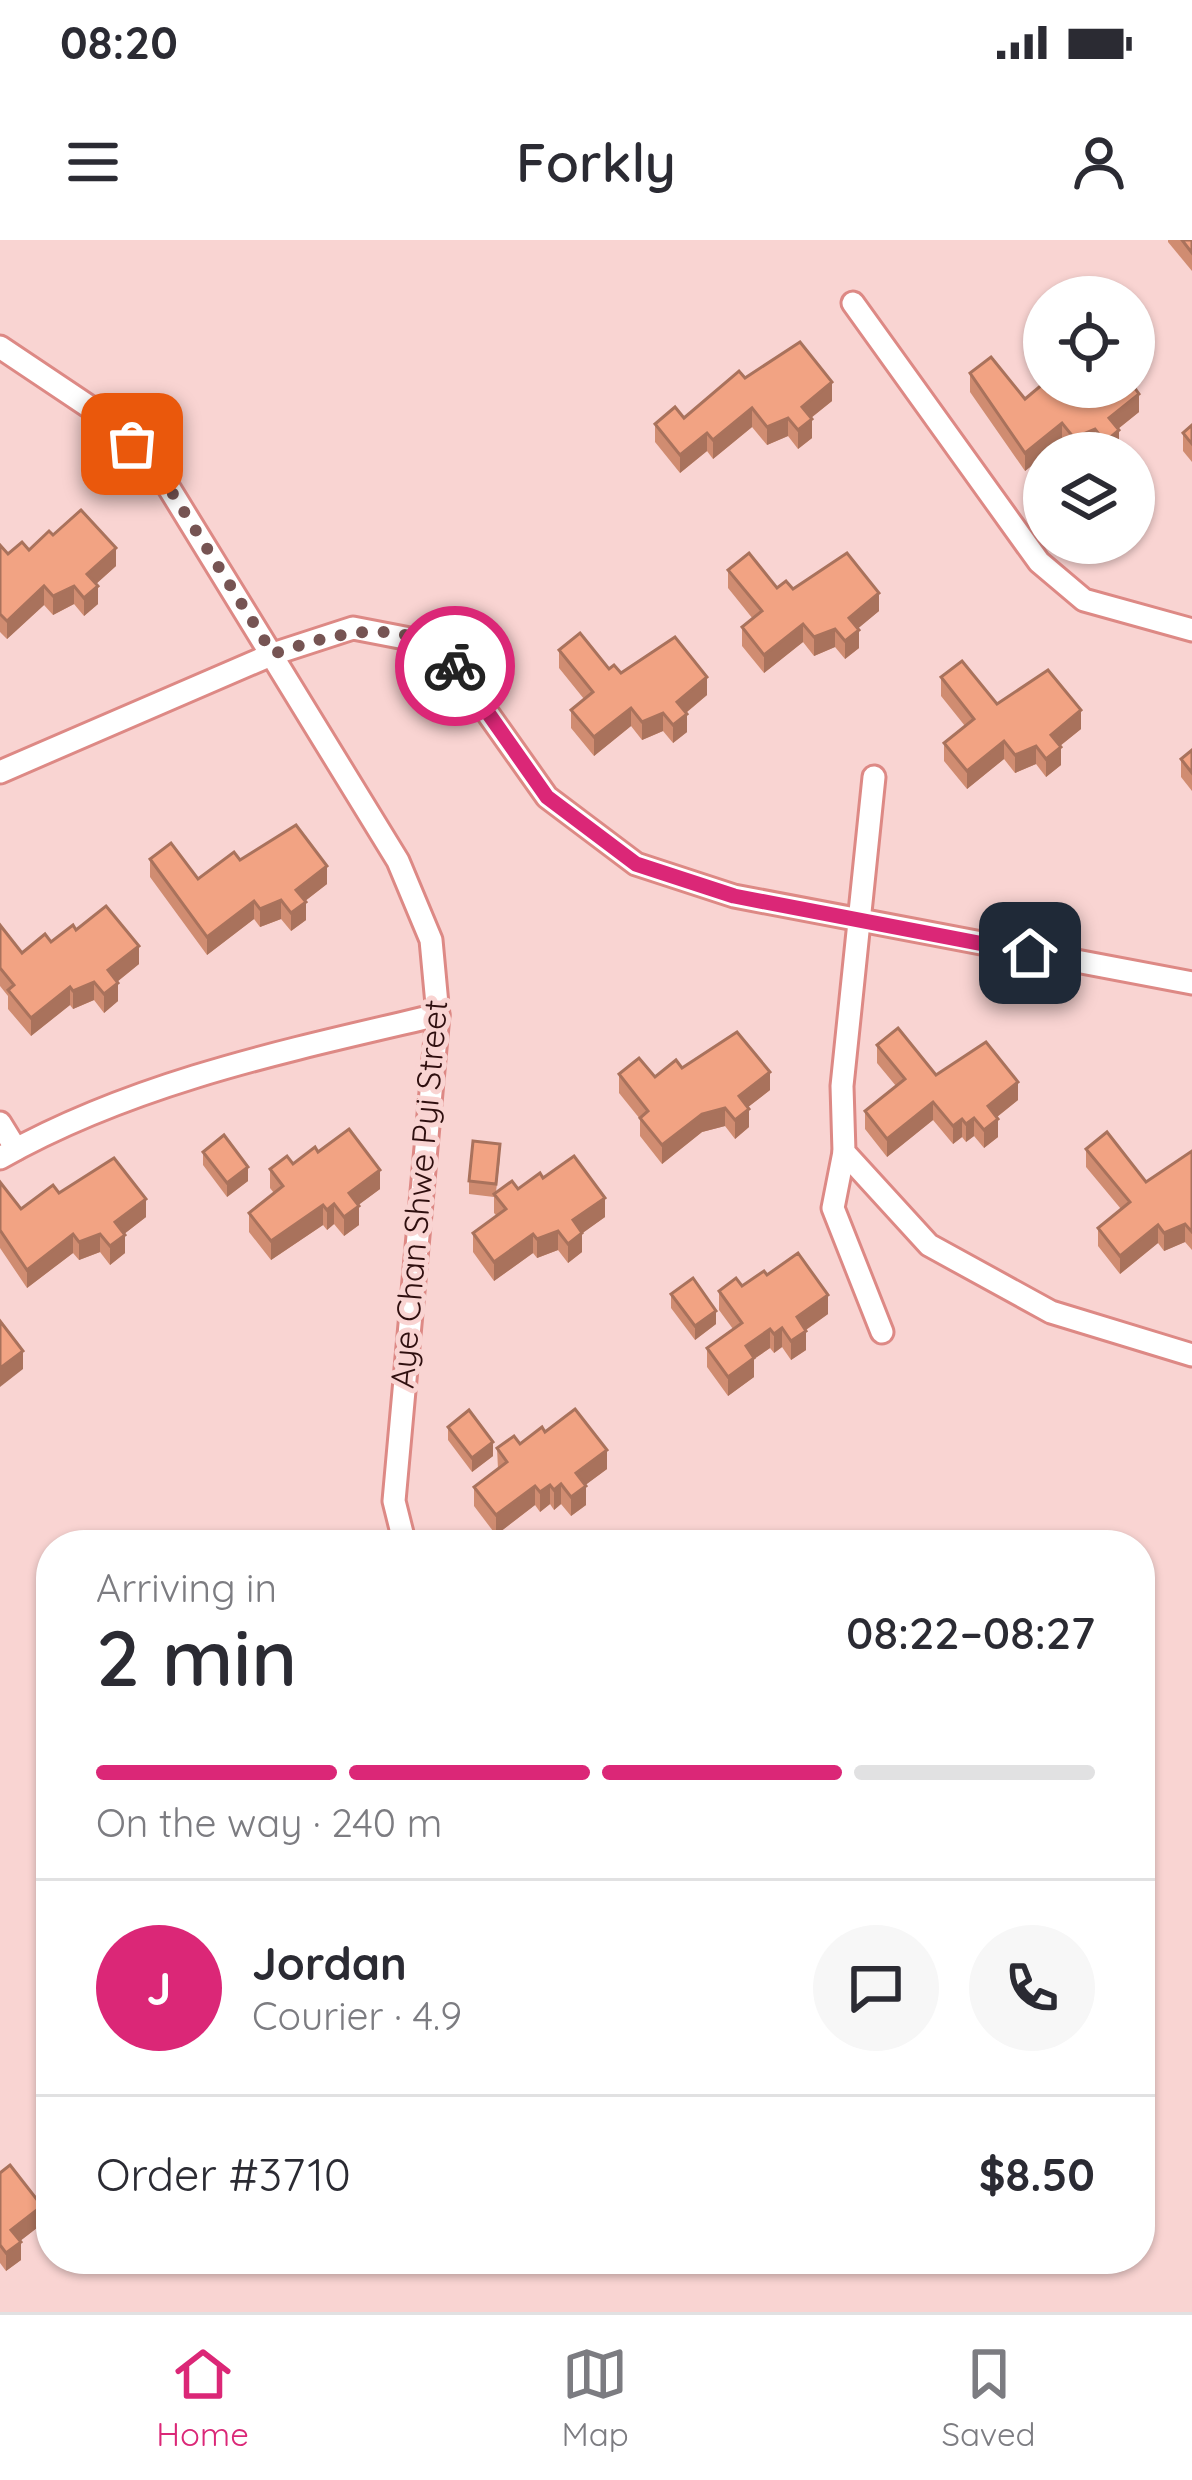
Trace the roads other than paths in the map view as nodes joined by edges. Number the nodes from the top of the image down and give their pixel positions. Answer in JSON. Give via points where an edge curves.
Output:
{"nodes":[{"id":1,"x":853,"y":303,"type":"dead end"},
{"id":2,"x":0,"y":347,"type":"edge"},
{"id":3,"x":1192,"y":630,"type":"edge"},
{"id":4,"x":273,"y":654,"type":"junction"},
{"id":5,"x":0,"y":772,"type":"edge"},
{"id":6,"x":874,"y":777,"type":"dead end"},
{"id":7,"x":860,"y":919,"type":"junction"},
{"id":8,"x":1192,"y":983,"type":"edge"},
{"id":9,"x":438,"y":1015,"type":"junction"},
{"id":10,"x":0,"y":1123,"type":"edge"},
{"id":11,"x":844,"y":1152,"type":"junction"},
{"id":12,"x":8,"y":1153,"type":"edge"},
{"id":13,"x":882,"y":1332,"type":"dead end"},
{"id":14,"x":1192,"y":1354,"type":"edge"},
{"id":15,"x":401,"y":1530,"type":"edge"}],
"edges":[{"from":1,"to":3,"type":"street","via":[[1051,574],[1084,600]]},
{"from":2,"to":4,"type":"street","name":"Aye Chan Shwe Pyi Street","via":[[106,418],[158,470]]},
{"from":4,"to":5,"type":"street"},
{"from":4,"to":7,"type":"street","via":[[353,628],[410,639],[450,660],[547,797],[636,864],[734,896]]},
{"from":4,"to":9,"type":"street","name":"Aye Chan Shwe Pyi Street","via":[[398,861],[431,940]]},
{"from":6,"to":7,"type":"street"},
{"from":7,"to":8,"type":"street"},
{"from":7,"to":11,"type":"street","via":[[842,1086]]},
{"from":9,"to":12,"type":"street","via":[[187,1079]]},
{"from":9,"to":15,"type":"street","name":"Aye Chan Shwe Pyi Street","via":[[394,1501]]},
{"from":10,"to":12,"type":"street"},
{"from":11,"to":13,"type":"street","via":[[833,1208]]},
{"from":11,"to":14,"type":"street","via":[[929,1245],[1051,1312]]}]}
